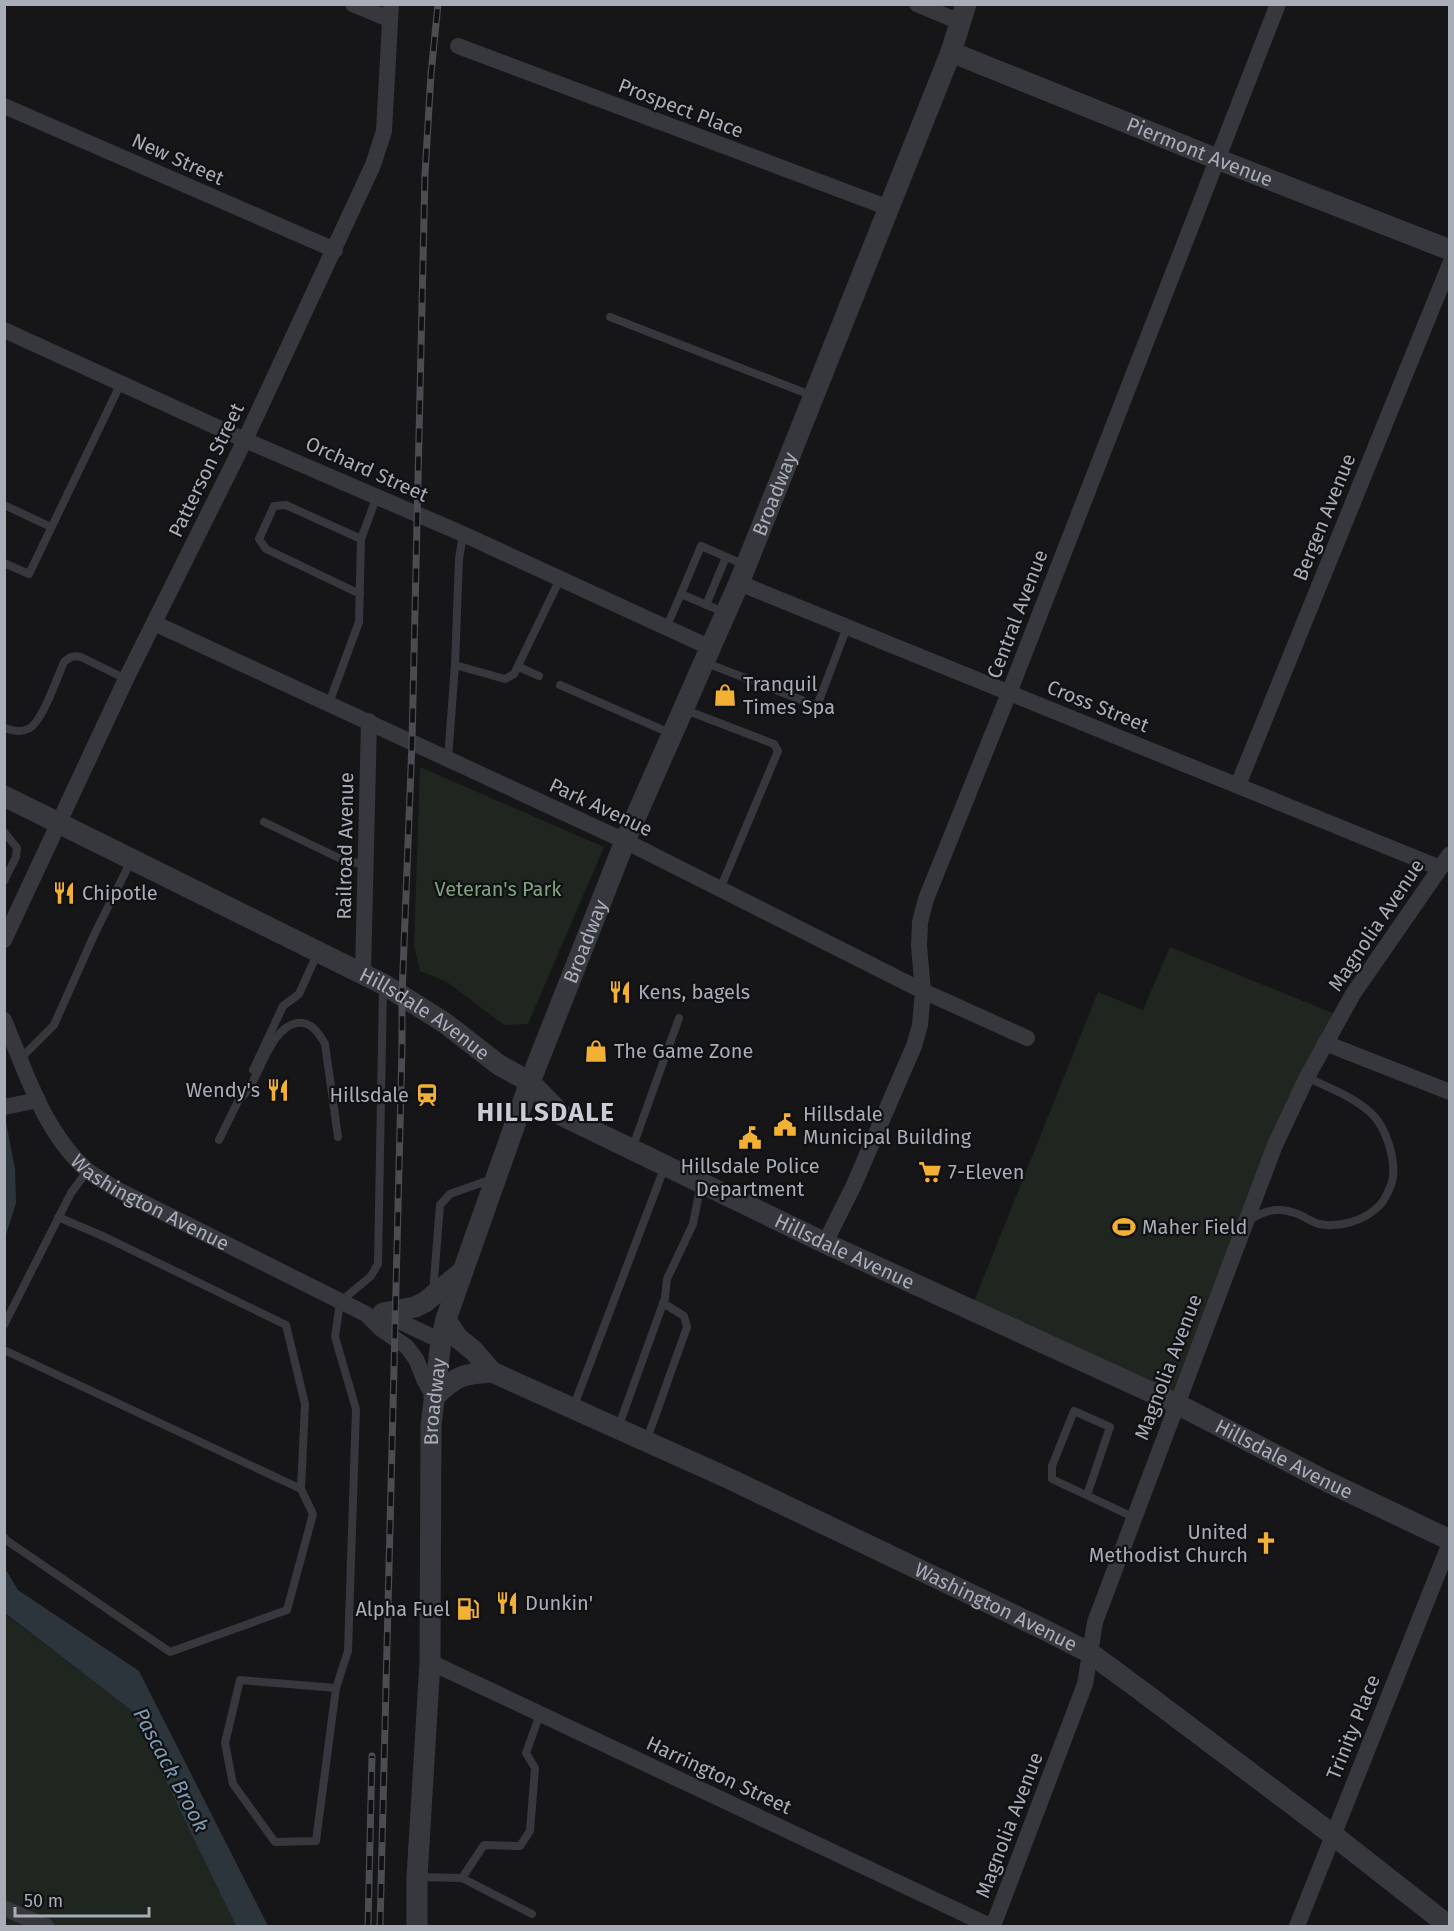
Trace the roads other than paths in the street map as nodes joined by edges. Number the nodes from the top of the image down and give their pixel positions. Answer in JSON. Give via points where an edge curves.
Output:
{"nodes":[{"id":1,"x":353,"y":4,"type":"edge"},
{"id":2,"x":917,"y":4,"type":"edge"},
{"id":3,"x":1278,"y":4,"type":"edge"},
{"id":4,"x":390,"y":12,"type":"edge"},
{"id":5,"x":963,"y":13,"type":"edge"},
{"id":6,"x":458,"y":46,"type":"dead end"},
{"id":7,"x":951,"y":52,"type":"junction"},
{"id":8,"x":4,"y":106,"type":"edge"},
{"id":9,"x":1217,"y":159,"type":"junction"},
{"id":10,"x":889,"y":208,"type":"junction"},
{"id":11,"x":335,"y":250,"type":"junction"},
{"id":12,"x":1449,"y":250,"type":"edge"},
{"id":13,"x":1449,"y":264,"type":"edge"},
{"id":14,"x":610,"y":317,"type":"dead end"},
{"id":15,"x":4,"y":330,"type":"edge"},
{"id":16,"x":121,"y":383,"type":"junction"},
{"id":17,"x":814,"y":396,"type":"junction"},
{"id":18,"x":245,"y":440,"type":"junction"},
{"id":19,"x":376,"y":496,"type":"junction"},
{"id":20,"x":4,"y":506,"type":"edge"},
{"id":21,"x":51,"y":527,"type":"junction"},
{"id":22,"x":463,"y":534,"type":"junction"},
{"id":23,"x":361,"y":539,"type":"junction"},
{"id":24,"x":726,"y":557,"type":"junction"},
{"id":25,"x":4,"y":563,"type":"edge"},
{"id":26,"x":743,"y":574,"type":"junction"},
{"id":27,"x":560,"y":579,"type":"junction"},
{"id":28,"x":360,"y":594,"type":"junction"},
{"id":29,"x":681,"y":594,"type":"junction"},
{"id":30,"x":706,"y":605,"type":"junction"},
{"id":31,"x":726,"y":614,"type":"junction"},
{"id":32,"x":154,"y":622,"type":"junction"},
{"id":33,"x":847,"y":627,"type":"junction"},
{"id":34,"x":666,"y":628,"type":"junction"},
{"id":35,"x":708,"y":655,"type":"junction"},
{"id":36,"x":455,"y":665,"type":"junction"},
{"id":37,"x":519,"y":667,"type":"junction"},
{"id":38,"x":539,"y":676,"type":"dead end"},
{"id":39,"x":126,"y":679,"type":"junction"},
{"id":40,"x":560,"y":685,"type":"dead end"},
{"id":41,"x":1009,"y":693,"type":"junction"},
{"id":42,"x":329,"y":703,"type":"junction"},
{"id":43,"x":683,"y":709,"type":"junction"},
{"id":44,"x":369,"y":721,"type":"junction"},
{"id":45,"x":4,"y":728,"type":"edge"},
{"id":46,"x":672,"y":734,"type":"junction"},
{"id":47,"x":448,"y":759,"type":"junction"},
{"id":48,"x":1238,"y":785,"type":"junction"},
{"id":49,"x":4,"y":796,"type":"edge"},
{"id":50,"x":264,"y":822,"type":"dead end"},
{"id":51,"x":60,"y":824,"type":"junction"},
{"id":52,"x":4,"y":832,"type":"edge"},
{"id":53,"x":625,"y":841,"type":"junction"},
{"id":54,"x":133,"y":859,"type":"junction"},
{"id":55,"x":1445,"y":861,"type":"edge"},
{"id":56,"x":365,"y":865,"type":"junction"},
{"id":57,"x":4,"y":880,"type":"edge"},
{"id":58,"x":720,"y":889,"type":"junction"},
{"id":59,"x":4,"y":940,"type":"edge"},
{"id":60,"x":319,"y":951,"type":"junction"},
{"id":61,"x":363,"y":973,"type":"junction"},
{"id":62,"x":383,"y":984,"type":"junction"},
{"id":63,"x":923,"y":991,"type":"junction"},
{"id":64,"x":679,"y":1018,"type":"dead end"},
{"id":65,"x":4,"y":1020,"type":"edge"},
{"id":66,"x":1027,"y":1038,"type":"dead end"},
{"id":67,"x":1325,"y":1042,"type":"junction"},
{"id":68,"x":20,"y":1059,"type":"junction"},
{"id":69,"x":1307,"y":1077,"type":"junction"},
{"id":70,"x":530,"y":1082,"type":"junction"},
{"id":71,"x":1449,"y":1092,"type":"edge"},
{"id":72,"x":38,"y":1100,"type":"junction"},
{"id":73,"x":238,"y":1100,"type":"junction"},
{"id":74,"x":7,"y":1107,"type":"edge"},
{"id":75,"x":338,"y":1137,"type":"dead end"},
{"id":76,"x":219,"y":1140,"type":"dead end"},
{"id":77,"x":632,"y":1149,"type":"junction"},
{"id":78,"x":665,"y":1166,"type":"junction"},
{"id":79,"x":88,"y":1170,"type":"junction"},
{"id":80,"x":495,"y":1178,"type":"junction"},
{"id":81,"x":700,"y":1183,"type":"junction"},
{"id":82,"x":58,"y":1217,"type":"junction"},
{"id":83,"x":1245,"y":1223,"type":"junction"},
{"id":84,"x":825,"y":1242,"type":"junction"},
{"id":85,"x":463,"y":1272,"type":"junction"},
{"id":86,"x":432,"y":1296,"type":"junction"},
{"id":87,"x":340,"y":1302,"type":"junction"},
{"id":88,"x":663,"y":1303,"type":"junction"},
{"id":89,"x":375,"y":1314,"type":"junction"},
{"id":90,"x":446,"y":1320,"type":"junction"},
{"id":91,"x":4,"y":1325,"type":"edge"},
{"id":92,"x":441,"y":1341,"type":"junction"},
{"id":93,"x":4,"y":1350,"type":"edge"},
{"id":94,"x":492,"y":1372,"type":"junction"},
{"id":95,"x":434,"y":1397,"type":"junction"},
{"id":96,"x":1177,"y":1404,"type":"junction"},
{"id":97,"x":573,"y":1408,"type":"junction"},
{"id":98,"x":618,"y":1429,"type":"junction"},
{"id":99,"x":646,"y":1441,"type":"junction"},
{"id":100,"x":301,"y":1489,"type":"junction"},
{"id":101,"x":1087,"y":1495,"type":"junction"},
{"id":102,"x":1133,"y":1517,"type":"junction"},
{"id":103,"x":4,"y":1537,"type":"edge"},
{"id":104,"x":1449,"y":1541,"type":"edge"},
{"id":105,"x":1090,"y":1653,"type":"junction"},
{"id":106,"x":430,"y":1662,"type":"junction"},
{"id":107,"x":336,"y":1688,"type":"junction"},
{"id":108,"x":540,"y":1714,"type":"junction"},
{"id":109,"x":1333,"y":1835,"type":"junction"},
{"id":110,"x":417,"y":1877,"type":"junction"},
{"id":111,"x":462,"y":1878,"type":"junction"},
{"id":112,"x":4,"y":1908,"type":"edge"},
{"id":113,"x":532,"y":1914,"type":"dead end"},
{"id":114,"x":46,"y":1926,"type":"edge"},
{"id":115,"x":417,"y":1926,"type":"edge"},
{"id":116,"x":992,"y":1926,"type":"edge"},
{"id":117,"x":1297,"y":1926,"type":"edge"},
{"id":118,"x":1449,"y":1926,"type":"edge"}],
"edges":[{"from":1,"to":4,"type":"street"},
{"from":2,"to":5,"type":"street"},
{"from":3,"to":9,"type":"street","name":"Central Avenue"},
{"from":4,"to":11,"type":"street","name":"Patterson Street","via":[[384,130],[374,165]]},
{"from":5,"to":7,"type":"street","name":"Broadway"},
{"from":6,"to":10,"type":"street","name":"Prospect Place"},
{"from":7,"to":9,"type":"street","name":"Piermont Avenue"},
{"from":7,"to":10,"type":"street","name":"Broadway"},
{"from":8,"to":11,"type":"street","name":"New Street"},
{"from":9,"to":12,"type":"street","name":"Piermont Avenue"},
{"from":9,"to":41,"type":"street","name":"Central Avenue"},
{"from":10,"to":17,"type":"street","name":"Broadway"},
{"from":11,"to":18,"type":"street","name":"Patterson Street"},
{"from":13,"to":48,"type":"street","name":"Bergen Avenue"},
{"from":14,"to":17,"type":"lane"},
{"from":15,"to":16,"type":"street","name":"Orchard Street"},
{"from":16,"to":18,"type":"street","name":"Orchard Street"},
{"from":16,"to":21,"type":"lane"},
{"from":17,"to":26,"type":"street","name":"Broadway"},
{"from":18,"to":19,"type":"street","name":"Orchard Street"},
{"from":18,"to":32,"type":"street","name":"Patterson Street"},
{"from":19,"to":22,"type":"street","name":"Orchard Street"},
{"from":19,"to":23,"type":"lane"},
{"from":20,"to":21,"type":"lane"},
{"from":21,"to":25,"type":"lane","via":[[29,574]]},
{"from":22,"to":27,"type":"street","name":"Orchard Street"},
{"from":22,"to":36,"type":"lane"},
{"from":23,"to":28,"type":"lane"},
{"from":23,"to":28,"type":"lane","via":[[286,506],[274,506],[260,539],[266,549]]},
{"from":24,"to":26,"type":"lane"},
{"from":24,"to":29,"type":"lane","via":[[701,546]]},
{"from":24,"to":30,"type":"lane"},
{"from":26,"to":31,"type":"street","name":"Broadway"},
{"from":26,"to":33,"type":"street","name":"Cross Street"},
{"from":27,"to":34,"type":"street","name":"Orchard Street"},
{"from":27,"to":37,"type":"lane"},
{"from":28,"to":42,"type":"lane","via":[[359,622]]},
{"from":29,"to":30,"type":"lane"},
{"from":29,"to":34,"type":"lane"},
{"from":30,"to":31,"type":"lane"},
{"from":31,"to":35,"type":"street","name":"Broadway"},
{"from":32,"to":39,"type":"street","name":"Patterson Street"},
{"from":32,"to":42,"type":"street","name":"Park Avenue"},
{"from":33,"to":35,"type":"lane","via":[[817,706]]},
{"from":33,"to":41,"type":"street","name":"Cross Street"},
{"from":34,"to":35,"type":"street","name":"Orchard Street"},
{"from":35,"to":43,"type":"street","name":"Broadway"},
{"from":36,"to":37,"type":"lane","via":[[505,679]]},
{"from":36,"to":47,"type":"lane"},
{"from":37,"to":38,"type":"lane"},
{"from":39,"to":45,"type":"lane","via":[[81,657],[69,657],[31,728],[16,732]]},
{"from":39,"to":51,"type":"street","name":"Patterson Street"},
{"from":40,"to":46,"type":"lane"},
{"from":41,"to":48,"type":"street","name":"Cross Street"},
{"from":41,"to":63,"type":"street","name":"Central Avenue","via":[[926,899],[918,946]]},
{"from":42,"to":44,"type":"street","name":"Park Avenue"},
{"from":43,"to":46,"type":"street","name":"Broadway"},
{"from":43,"to":58,"type":"lane","via":[[774,744],[778,751]]},
{"from":44,"to":47,"type":"street","name":"Park Avenue"},
{"from":44,"to":56,"type":"street","name":"Railroad Avenue"},
{"from":46,"to":53,"type":"street","name":"Broadway"},
{"from":47,"to":53,"type":"street","name":"Park Avenue"},
{"from":48,"to":55,"type":"street","name":"Cross Street"},
{"from":49,"to":51,"type":"street","name":"Hillsdale Avenue"},
{"from":50,"to":56,"type":"lane","via":[[341,859]]},
{"from":51,"to":54,"type":"street","name":"Hillsdale Avenue"},
{"from":51,"to":59,"type":"street","name":"Patterson Street"},
{"from":52,"to":57,"type":"lane","via":[[16,848],[16,857]]},
{"from":53,"to":58,"type":"street","name":"Park Avenue"},
{"from":53,"to":70,"type":"street","name":"Broadway"},
{"from":54,"to":60,"type":"street","name":"Hillsdale Avenue"},
{"from":54,"to":68,"type":"lane","via":[[54,1025]]},
{"from":55,"to":67,"type":"street","name":"Magnolia Avenue"},
{"from":56,"to":61,"type":"street","name":"Railroad Avenue"},
{"from":58,"to":63,"type":"street","name":"Park Avenue"},
{"from":60,"to":61,"type":"street","name":"Hillsdale Avenue"},
{"from":60,"to":73,"type":"lane","via":[[299,994],[283,1006]]},
{"from":61,"to":62,"type":"street","name":"Hillsdale Avenue"},
{"from":62,"to":70,"type":"street","name":"Hillsdale Avenue","via":[[445,1023],[499,1065]]},
{"from":62,"to":87,"type":"lane","via":[[378,1264],[371,1276]]},
{"from":63,"to":66,"type":"street","name":"Park Avenue"},
{"from":63,"to":84,"type":"street","name":"Central Avenue","via":[[920,1025],[910,1055]]},
{"from":64,"to":77,"type":"lane"},
{"from":65,"to":68,"type":"street","name":"Washington Avenue"},
{"from":67,"to":69,"type":"street","name":"Magnolia Avenue"},
{"from":67,"to":71,"type":"street"},
{"from":68,"to":72,"type":"street","name":"Washington Avenue"},
{"from":69,"to":83,"type":"street","name":"Magnolia Avenue"},
{"from":69,"to":83,"type":"lane","via":[[1372,1114],[1390,1152],[1393,1179],[1379,1206],[1347,1224],[1317,1223],[1283,1210],[1263,1211]]},
{"from":70,"to":77,"type":"street","name":"Hillsdale Avenue","via":[[563,1116]]},
{"from":70,"to":80,"type":"street","name":"Broadway"},
{"from":72,"to":74,"type":"street"},
{"from":72,"to":79,"type":"street","name":"Washington Avenue","via":[[50,1125]]},
{"from":73,"to":75,"type":"lane","via":[[247,1092],[274,1040],[288,1025],[310,1025],[325,1044]]},
{"from":73,"to":76,"type":"lane"},
{"from":77,"to":78,"type":"street","name":"Hillsdale Avenue"},
{"from":78,"to":81,"type":"street","name":"Hillsdale Avenue"},
{"from":78,"to":97,"type":"lane"},
{"from":79,"to":82,"type":"lane"},
{"from":79,"to":87,"type":"street","name":"Washington Avenue"},
{"from":80,"to":85,"type":"street","name":"Broadway"},
{"from":80,"to":86,"type":"lane","via":[[450,1194],[440,1205]]},
{"from":81,"to":84,"type":"street","name":"Hillsdale Avenue"},
{"from":81,"to":88,"type":"lane","via":[[693,1224],[667,1279]]},
{"from":82,"to":91,"type":"lane"},
{"from":82,"to":100,"type":"lane","via":[[286,1325],[305,1404]]},
{"from":83,"to":96,"type":"street","name":"Magnolia Avenue"},
{"from":84,"to":96,"type":"street","name":"Hillsdale Avenue"},
{"from":85,"to":86,"type":"street"},
{"from":85,"to":90,"type":"street","name":"Broadway"},
{"from":86,"to":89,"type":"street","via":[[415,1307]]},
{"from":87,"to":89,"type":"street","name":"Washington Avenue"},
{"from":87,"to":107,"type":"lane","via":[[335,1337],[356,1409],[348,1651]]},
{"from":88,"to":98,"type":"lane"},
{"from":88,"to":99,"type":"lane","via":[[684,1316],[687,1327]]},
{"from":89,"to":92,"type":"street","name":"Washington Avenue"},
{"from":89,"to":95,"type":"street","name":"Washington Avenue","via":[[381,1329],[407,1347],[416,1359]]},
{"from":90,"to":92,"type":"street","name":"Broadway"},
{"from":90,"to":94,"type":"street","name":"Washington Avenue"},
{"from":92,"to":95,"type":"street","name":"Broadway"},
{"from":93,"to":100,"type":"lane"},
{"from":94,"to":95,"type":"street","via":[[465,1374]]},
{"from":94,"to":97,"type":"street","name":"Washington Avenue"},
{"from":95,"to":106,"type":"street","name":"Broadway"},
{"from":96,"to":102,"type":"street","name":"Magnolia Avenue"},
{"from":96,"to":104,"type":"street","name":"Hillsdale Avenue"},
{"from":97,"to":98,"type":"street","name":"Washington Avenue"},
{"from":98,"to":99,"type":"street","name":"Washington Avenue"},
{"from":99,"to":105,"type":"street","name":"Washington Avenue"},
{"from":100,"to":103,"type":"lane","via":[[313,1514],[287,1610],[170,1652]]},
{"from":101,"to":101,"type":"lane","via":[[1052,1479],[1052,1466],[1074,1411],[1110,1427]]},
{"from":101,"to":102,"type":"lane"},
{"from":102,"to":105,"type":"street","name":"Magnolia Avenue","via":[[1095,1622]]},
{"from":104,"to":109,"type":"street","name":"Trinity Place"},
{"from":105,"to":109,"type":"street","name":"Washington Avenue"},
{"from":105,"to":116,"type":"street","name":"Magnolia Avenue","via":[[1085,1684]]},
{"from":106,"to":108,"type":"street","name":"Harrington Street"},
{"from":106,"to":110,"type":"street","name":"Broadway"},
{"from":107,"to":107,"type":"lane","via":[[316,1841],[275,1842],[232,1784],[225,1743],[240,1680]]},
{"from":108,"to":111,"type":"lane","via":[[526,1753],[535,1768],[530,1831],[520,1846],[484,1845]]},
{"from":108,"to":116,"type":"street","name":"Harrington Street"},
{"from":109,"to":117,"type":"street","name":"Trinity Place"},
{"from":109,"to":118,"type":"street","name":"Washington Avenue"},
{"from":110,"to":111,"type":"lane"},
{"from":110,"to":115,"type":"street","name":"Broadway"},
{"from":111,"to":113,"type":"lane"},
{"from":112,"to":114,"type":"street"}]}
